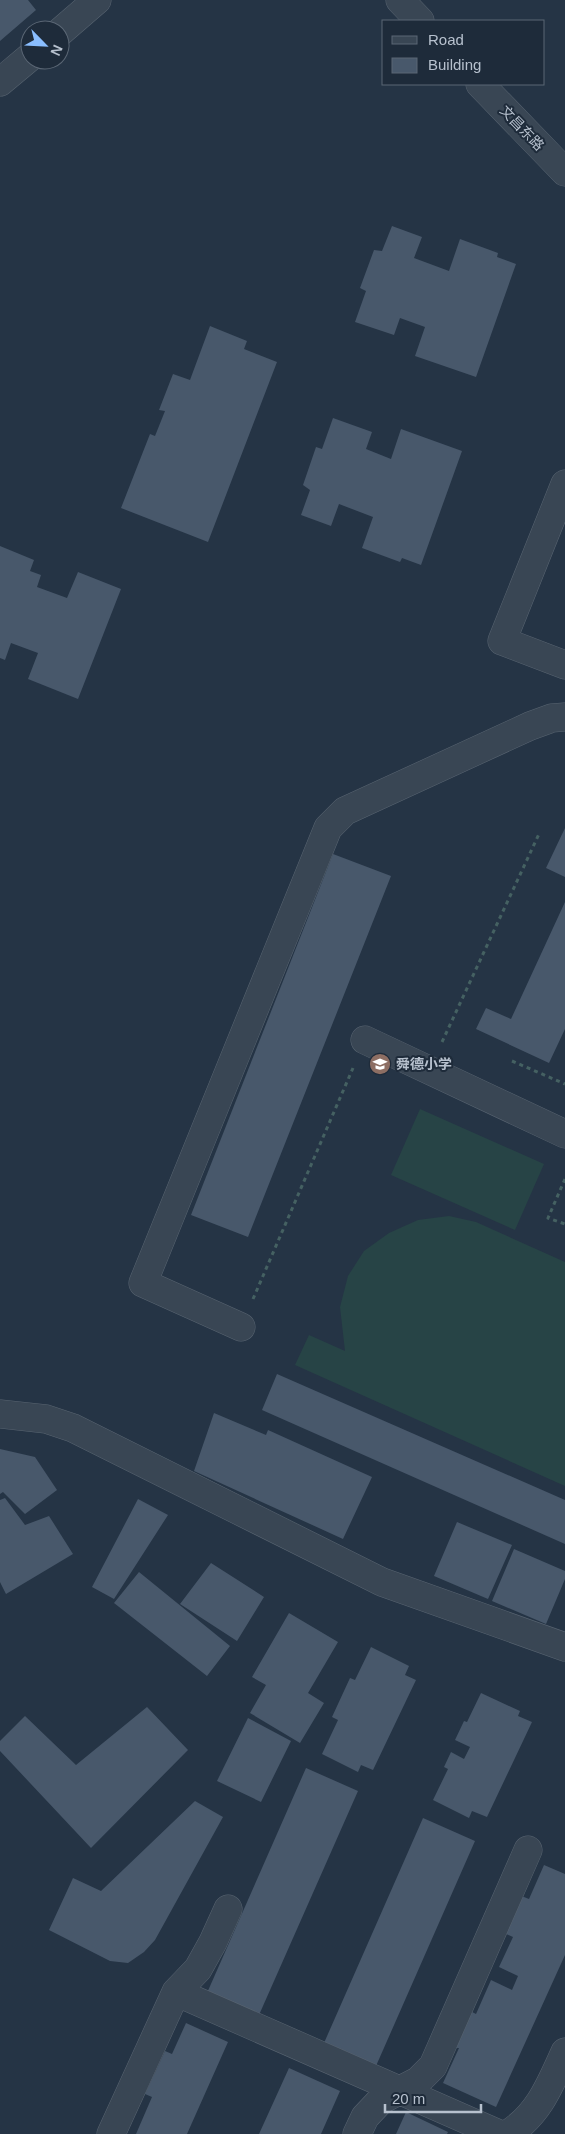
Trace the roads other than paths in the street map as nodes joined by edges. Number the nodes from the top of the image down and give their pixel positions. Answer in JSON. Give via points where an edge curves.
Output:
{"nodes":[{"id":1,"x":97,"y":0,"type":"edge"},
{"id":2,"x":400,"y":0,"type":"edge"},
{"id":3,"x":419,"y":20,"type":"edge"},
{"id":4,"x":70,"y":23,"type":"edge"},
{"id":5,"x":20,"y":65,"type":"edge"},
{"id":6,"x":0,"y":82,"type":"edge"},
{"id":7,"x":481,"y":85,"type":"edge"},
{"id":8,"x":565,"y":172,"type":"edge"},
{"id":9,"x":565,"y":484,"type":"edge"},
{"id":10,"x":565,"y":665,"type":"edge"},
{"id":11,"x":565,"y":717,"type":"edge"},
{"id":12,"x":365,"y":1040,"type":"road end"},
{"id":13,"x":565,"y":1134,"type":"edge"},
{"id":14,"x":241,"y":1327,"type":"road end"},
{"id":15,"x":0,"y":1414,"type":"edge"},
{"id":16,"x":565,"y":1647,"type":"edge"},
{"id":17,"x":528,"y":1850,"type":"dead end"},
{"id":18,"x":228,"y":1909,"type":"dead end"},
{"id":19,"x":176,"y":1992,"type":"junction"},
{"id":20,"x":565,"y":2052,"type":"edge"},
{"id":21,"x":399,"y":2090,"type":"junction"},
{"id":22,"x":111,"y":2134,"type":"edge"},
{"id":23,"x":357,"y":2134,"type":"edge"},
{"id":24,"x":499,"y":2134,"type":"edge"},
{"id":25,"x":508,"y":2134,"type":"edge"}],
"edges":[{"from":1,"to":4,"type":"street"},
{"from":2,"to":3,"type":"street"},
{"from":5,"to":6,"type":"street"},
{"from":7,"to":8,"type":"street","name":"文昌东路"},
{"from":9,"to":10,"type":"street","via":[[502,641]]},
{"from":11,"to":14,"type":"street","via":[[530,726],[345,811],[328,828],[143,1282]]},
{"from":12,"to":13,"type":"street"},
{"from":15,"to":16,"type":"street","via":[[46,1419],[73,1428],[382,1582]]},
{"from":17,"to":21,"type":"street","via":[[433,2066],[418,2081]]},
{"from":18,"to":19,"type":"street","via":[[198,1969]]},
{"from":19,"to":21,"type":"street"},
{"from":19,"to":22,"type":"street"},
{"from":20,"to":25,"type":"street","via":[[545,2098],[532,2115]]},
{"from":21,"to":23,"type":"street","via":[[381,2100],[365,2117]]},
{"from":21,"to":24,"type":"street"}]}
